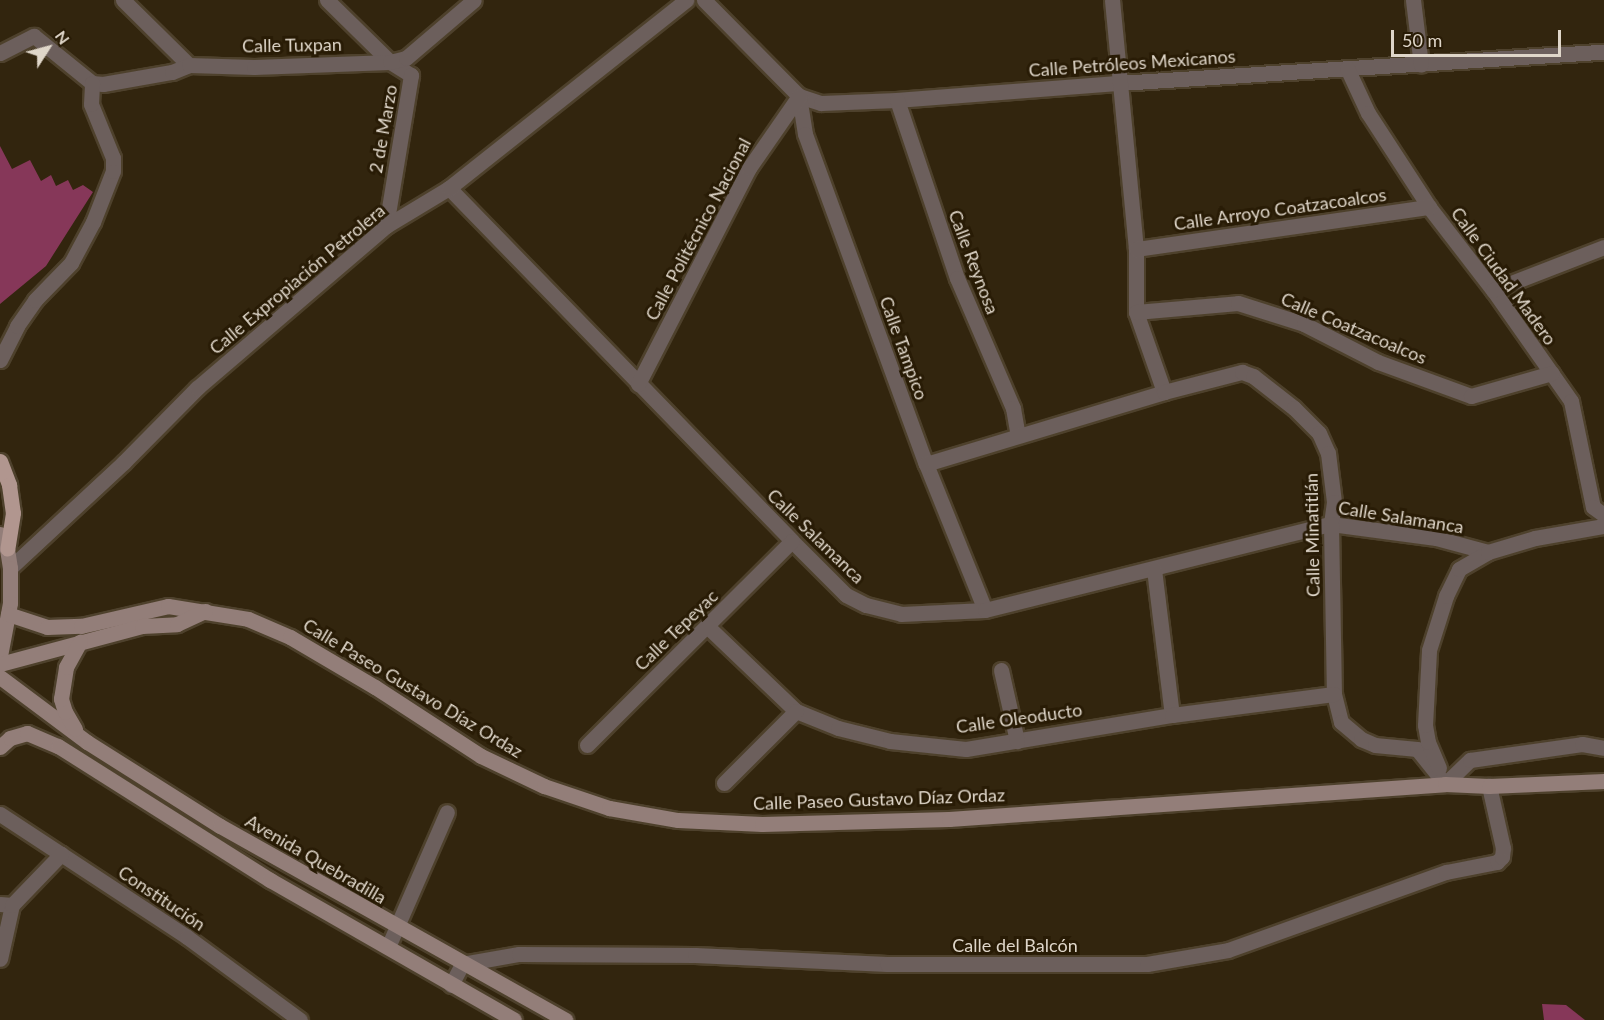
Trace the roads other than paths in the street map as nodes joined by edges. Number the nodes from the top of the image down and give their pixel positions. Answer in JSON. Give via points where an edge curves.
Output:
{"nodes":[{"id":1,"x":123,"y":0,"type":"edge"},
{"id":2,"x":327,"y":0,"type":"edge"},
{"id":3,"x":474,"y":0,"type":"edge"},
{"id":4,"x":686,"y":0,"type":"edge"},
{"id":5,"x":704,"y":0,"type":"edge"},
{"id":6,"x":1112,"y":0,"type":"edge"},
{"id":7,"x":1413,"y":0,"type":"edge"},
{"id":8,"x":1604,"y":51,"type":"edge"},
{"id":9,"x":0,"y":53,"type":"edge"},
{"id":10,"x":390,"y":62,"type":"junction"},
{"id":11,"x":189,"y":65,"type":"junction"},
{"id":12,"x":1421,"y":65,"type":"junction"},
{"id":13,"x":1347,"y":68,"type":"junction"},
{"id":14,"x":1119,"y":83,"type":"junction"},
{"id":15,"x":92,"y":84,"type":"junction"},
{"id":16,"x":799,"y":96,"type":"junction"},
{"id":17,"x":897,"y":100,"type":"junction"},
{"id":18,"x":449,"y":188,"type":"junction"},
{"id":19,"x":1429,"y":207,"type":"junction"},
{"id":20,"x":386,"y":226,"type":"junction"},
{"id":21,"x":1604,"y":247,"type":"edge"},
{"id":22,"x":1136,"y":249,"type":"junction"},
{"id":23,"x":1493,"y":290,"type":"junction"},
{"id":24,"x":1136,"y":312,"type":"junction"},
{"id":25,"x":0,"y":360,"type":"edge"},
{"id":26,"x":1552,"y":373,"type":"junction"},
{"id":27,"x":638,"y":384,"type":"junction"},
{"id":28,"x":1164,"y":392,"type":"junction"},
{"id":29,"x":1018,"y":435,"type":"junction"},
{"id":30,"x":0,"y":461,"type":"edge"},
{"id":31,"x":926,"y":464,"type":"junction"},
{"id":32,"x":1604,"y":515,"type":"edge"},
{"id":33,"x":1331,"y":524,"type":"junction"},
{"id":34,"x":1604,"y":526,"type":"edge"},
{"id":35,"x":0,"y":534,"type":"edge"},
{"id":36,"x":792,"y":541,"type":"junction"},
{"id":37,"x":7,"y":549,"type":"junction"},
{"id":38,"x":1488,"y":552,"type":"junction"},
{"id":39,"x":10,"y":568,"type":"junction"},
{"id":40,"x":1154,"y":569,"type":"junction"},
{"id":41,"x":985,"y":610,"type":"junction"},
{"id":42,"x":205,"y":611,"type":"junction"},
{"id":43,"x":8,"y":614,"type":"junction"},
{"id":44,"x":708,"y":627,"type":"junction"},
{"id":45,"x":80,"y":642,"type":"junction"},
{"id":46,"x":0,"y":656,"type":"edge"},
{"id":47,"x":0,"y":664,"type":"edge"},
{"id":48,"x":1001,"y":670,"type":"dead end"},
{"id":49,"x":0,"y":677,"type":"edge"},
{"id":50,"x":1334,"y":694,"type":"junction"},
{"id":51,"x":796,"y":711,"type":"junction"},
{"id":52,"x":1172,"y":715,"type":"junction"},
{"id":53,"x":1017,"y":741,"type":"junction"},
{"id":54,"x":87,"y":742,"type":"junction"},
{"id":55,"x":586,"y":745,"type":"dead end"},
{"id":56,"x":0,"y":747,"type":"edge"},
{"id":57,"x":1604,"y":748,"type":"edge"},
{"id":58,"x":1604,"y":781,"type":"edge"},
{"id":59,"x":724,"y":783,"type":"dead end"},
{"id":60,"x":1445,"y":784,"type":"junction"},
{"id":61,"x":1489,"y":786,"type":"junction"},
{"id":62,"x":447,"y":812,"type":"dead end"},
{"id":63,"x":0,"y":814,"type":"edge"},
{"id":64,"x":61,"y":854,"type":"junction"},
{"id":65,"x":6,"y":904,"type":"edge"},
{"id":66,"x":396,"y":927,"type":"junction"},
{"id":67,"x":388,"y":947,"type":"junction"},
{"id":68,"x":0,"y":959,"type":"edge"},
{"id":69,"x":462,"y":964,"type":"junction"},
{"id":70,"x":451,"y":985,"type":"junction"},
{"id":71,"x":300,"y":1020,"type":"edge"},
{"id":72,"x":514,"y":1020,"type":"edge"},
{"id":73,"x":565,"y":1020,"type":"edge"}],
"edges":[{"from":1,"to":11,"type":"street"},
{"from":2,"to":10,"type":"street"},
{"from":3,"to":10,"type":"street","name":"Calle Tuxpan","via":[[406,58]]},
{"from":4,"to":18,"type":"street","name":"Calle Expropiación Petrolera"},
{"from":5,"to":16,"type":"street"},
{"from":6,"to":14,"type":"street"},
{"from":7,"to":12,"type":"street"},
{"from":8,"to":12,"type":"street","name":"Calle Petróleos Mexicanos"},
{"from":9,"to":15,"type":"street","via":[[34,36]]},
{"from":10,"to":11,"type":"street","name":"Calle Tuxpan"},
{"from":10,"to":20,"type":"street","name":"2 de Marzo","via":[[411,75]]},
{"from":11,"to":15,"type":"street","name":"Calle Tuxpan","via":[[172,72]]},
{"from":12,"to":13,"type":"street","name":"Calle Petróleos Mexicanos"},
{"from":13,"to":14,"type":"street","name":"Calle Petróleos Mexicanos"},
{"from":13,"to":19,"type":"street","name":"Calle Ciudad Madero","via":[[1368,113]]},
{"from":14,"to":17,"type":"street","name":"Calle Petróleos Mexicanos"},
{"from":14,"to":22,"type":"street"},
{"from":15,"to":25,"type":"street","via":[[91,104],[113,159],[113,171],[93,222],[70,263],[35,300]]},
{"from":16,"to":17,"type":"street","name":"Calle Petróleos Mexicanos","via":[[821,103]]},
{"from":16,"to":27,"type":"street","name":"Calle Politécnico Nacional","via":[[749,168]]},
{"from":16,"to":31,"type":"street","name":"Calle Tampico","via":[[805,134]]},
{"from":17,"to":29,"type":"street","name":"Calle Reynosa","via":[[957,278],[1013,408]]},
{"from":18,"to":20,"type":"street","name":"Calle Expropiación Petrolera"},
{"from":18,"to":27,"type":"street","name":"Calle Salamanca"},
{"from":19,"to":22,"type":"street","name":"Calle Arroyo Coatzacoalcos"},
{"from":19,"to":23,"type":"street","name":"Calle Ciudad Madero"},
{"from":20,"to":39,"type":"street","name":"Calle Expropiación Petrolera","via":[[197,388]]},
{"from":21,"to":23,"type":"street"},
{"from":22,"to":24,"type":"street"},
{"from":23,"to":26,"type":"street","name":"Calle Ciudad Madero"},
{"from":24,"to":26,"type":"street","name":"Calle Coatzacoalcos","via":[[1238,303],[1304,324],[1378,362],[1471,396]]},
{"from":24,"to":28,"type":"street"},
{"from":26,"to":32,"type":"street","name":"Calle Ciudad Madero","via":[[1574,410],[1593,507]]},
{"from":27,"to":36,"type":"street","name":"Calle Salamanca"},
{"from":28,"to":29,"type":"street","name":"Calle Minatitlán"},
{"from":28,"to":33,"type":"street","name":"Calle Minatitlán","via":[[1242,372],[1294,408],[1319,433],[1328,453],[1334,502]]},
{"from":29,"to":31,"type":"street","name":"Calle Minatitlán"},
{"from":30,"to":37,"type":"main road","via":[[13,513]]},
{"from":31,"to":41,"type":"street","name":"Calle Tampico"},
{"from":33,"to":38,"type":"street","name":"Calle Salamanca","via":[[1436,538]]},
{"from":33,"to":40,"type":"street","name":"Calle Salamanca"},
{"from":33,"to":50,"type":"street","name":"Calle Minatitlán"},
{"from":34,"to":38,"type":"street","via":[[1535,538]]},
{"from":35,"to":37,"type":"main road"},
{"from":36,"to":41,"type":"street","name":"Calle Salamanca","via":[[846,595],[866,605],[901,614]]},
{"from":36,"to":44,"type":"street","name":"Calle Tepeyac"},
{"from":37,"to":39,"type":"main road"},
{"from":38,"to":60,"type":"street","via":[[1458,569],[1429,650],[1425,725]]},
{"from":39,"to":43,"type":"main road"},
{"from":40,"to":41,"type":"street","name":"Calle Salamanca"},
{"from":40,"to":52,"type":"street"},
{"from":42,"to":43,"type":"main road","name":"Calle Paseo Gustavo Díaz Ordaz","via":[[168,606],[81,626],[47,627]]},
{"from":42,"to":45,"type":"main road","via":[[177,624],[142,626]]},
{"from":42,"to":60,"type":"main road","name":"Calle Paseo Gustavo Díaz Ordaz","via":[[248,619],[290,637],[481,756],[544,786],[609,808],[678,820],[762,824],[949,819]]},
{"from":43,"to":46,"type":"main road"},
{"from":44,"to":51,"type":"street","name":"Calle Oleoducto"},
{"from":44,"to":55,"type":"street","name":"Calle Tepeyac"},
{"from":45,"to":47,"type":"main road"},
{"from":45,"to":54,"type":"main road","via":[[66,667],[61,699],[73,727]]},
{"from":48,"to":53,"type":"street"},
{"from":49,"to":54,"type":"main road","name":"Avenida Quebradilla"},
{"from":50,"to":52,"type":"street","name":"Calle Oleoducto"},
{"from":50,"to":60,"type":"street","name":"Calle Minatitlán","via":[[1341,722],[1347,729],[1375,745],[1417,749]]},
{"from":51,"to":53,"type":"street","name":"Calle Oleoducto","via":[[838,728],[890,741],[966,749]]},
{"from":51,"to":59,"type":"street"},
{"from":52,"to":53,"type":"street","name":"Calle Oleoducto"},
{"from":54,"to":66,"type":"main road","name":"Avenida Quebradilla","via":[[220,826]]},
{"from":56,"to":67,"type":"main road","via":[[10,738],[27,733],[58,746],[270,880]]},
{"from":57,"to":60,"type":"street","via":[[1582,744],[1470,760]]},
{"from":58,"to":61,"type":"main road","name":"Calle Paseo Gustavo Díaz Ordaz"},
{"from":60,"to":61,"type":"main road","name":"Calle Paseo Gustavo Díaz Ordaz"},
{"from":61,"to":69,"type":"street","name":"Calle del Balcón","via":[[1503,848],[1497,862],[1446,872],[1228,950],[1147,964],[887,964],[695,955],[519,954]]},
{"from":62,"to":66,"type":"street"},
{"from":63,"to":64,"type":"street","name":"Constitución"},
{"from":64,"to":65,"type":"street"},
{"from":64,"to":71,"type":"street","name":"Constitución","via":[[187,937]]},
{"from":65,"to":68,"type":"street"},
{"from":66,"to":67,"type":"street"},
{"from":66,"to":69,"type":"main road","name":"Avenida Quebradilla"},
{"from":67,"to":70,"type":"main road"},
{"from":69,"to":70,"type":"street"},
{"from":69,"to":73,"type":"main road","name":"Avenida Quebradilla"},
{"from":70,"to":72,"type":"main road"}]}
